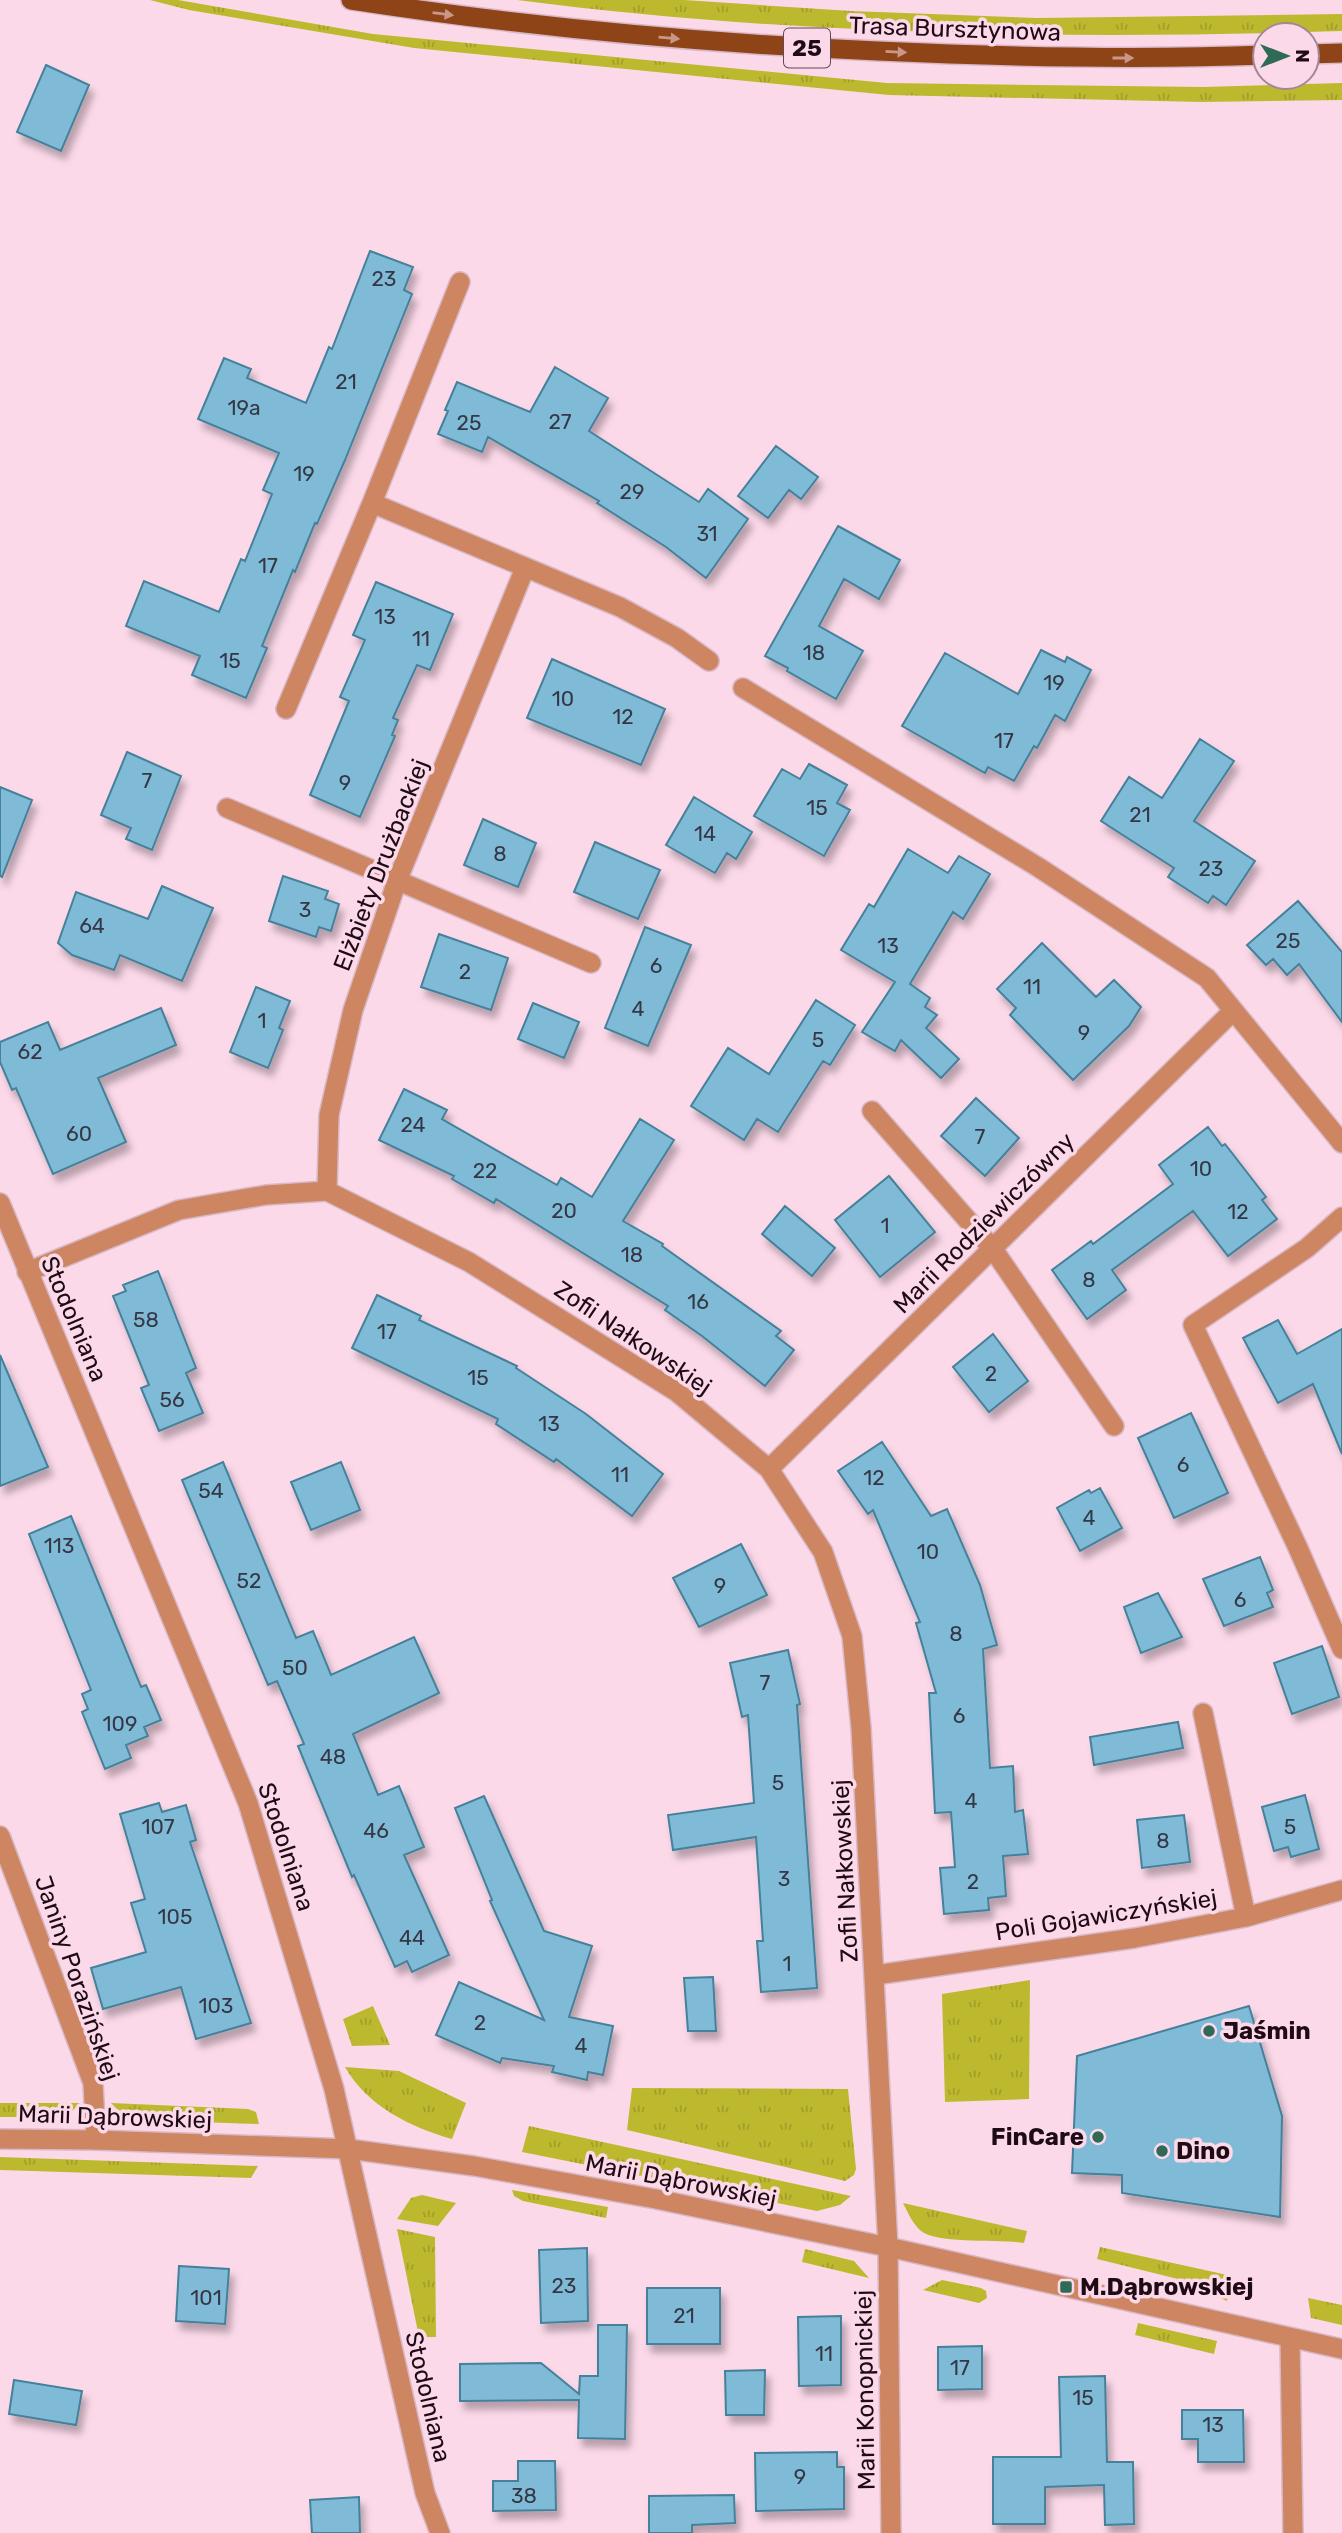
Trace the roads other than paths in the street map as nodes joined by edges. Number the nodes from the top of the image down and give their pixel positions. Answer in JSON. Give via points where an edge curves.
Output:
{"nodes":[{"id":1,"x":351,"y":0,"type":"edge"},
{"id":2,"x":1342,"y":53,"type":"edge"},
{"id":3,"x":1321,"y":54,"type":"edge"},
{"id":4,"x":1251,"y":56,"type":"edge"},
{"id":5,"x":460,"y":282,"type":"dead end"},
{"id":6,"x":372,"y":503,"type":"junction"},
{"id":7,"x":525,"y":568,"type":"junction"},
{"id":8,"x":709,"y":661,"type":"dead end"},
{"id":9,"x":743,"y":688,"type":"dead end"},
{"id":10,"x":286,"y":709,"type":"dead end"},
{"id":11,"x":227,"y":808,"type":"dead end"},
{"id":12,"x":397,"y":881,"type":"junction"},
{"id":13,"x":591,"y":963,"type":"dead end"},
{"id":14,"x":1233,"y":1011,"type":"junction"},
{"id":15,"x":872,"y":1111,"type":"dead end"},
{"id":16,"x":1342,"y":1143,"type":"edge"},
{"id":17,"x":327,"y":1191,"type":"junction"},
{"id":18,"x":0,"y":1203,"type":"edge"},
{"id":19,"x":1342,"y":1217,"type":"edge"},
{"id":20,"x":993,"y":1249,"type":"junction"},
{"id":21,"x":27,"y":1272,"type":"junction"},
{"id":22,"x":1114,"y":1426,"type":"dead end"},
{"id":23,"x":769,"y":1469,"type":"junction"},
{"id":24,"x":1342,"y":1649,"type":"edge"},
{"id":25,"x":1203,"y":1713,"type":"dead end"},
{"id":26,"x":0,"y":1836,"type":"edge"},
{"id":27,"x":1342,"y":1890,"type":"edge"},
{"id":28,"x":1246,"y":1917,"type":"junction"},
{"id":29,"x":875,"y":1975,"type":"junction"},
{"id":30,"x":0,"y":2139,"type":"edge"},
{"id":31,"x":96,"y":2140,"type":"junction"},
{"id":32,"x":349,"y":2149,"type":"junction"},
{"id":33,"x":888,"y":2247,"type":"junction"},
{"id":34,"x":1290,"y":2337,"type":"junction"},
{"id":35,"x":1342,"y":2349,"type":"edge"},
{"id":36,"x":440,"y":2533,"type":"edge"},
{"id":37,"x":891,"y":2533,"type":"edge"},
{"id":38,"x":1293,"y":2533,"type":"edge"}],
"edges":[{"from":1,"to":4,"type":"main road","name":"Trasa Bursztynowa","number":"25","one_way":true,"via":[[565,28],[814,48],[1003,57]]},
{"from":2,"to":3,"type":"main road"},
{"from":5,"to":6,"type":"street"},
{"from":6,"to":7,"type":"street"},
{"from":6,"to":10,"type":"street"},
{"from":7,"to":8,"type":"street","via":[[620,607]]},
{"from":7,"to":12,"type":"street","name":"Elżbiety Drużbackiej"},
{"from":9,"to":14,"type":"street","via":[[1157,943],[1207,978]]},
{"from":11,"to":12,"type":"street"},
{"from":12,"to":13,"type":"street"},
{"from":12,"to":17,"type":"street","name":"Elżbiety Drużbackiej","via":[[353,1010],[335,1088],[329,1115]]},
{"from":14,"to":16,"type":"street"},
{"from":14,"to":20,"type":"street","name":"Marii Rodziewiczówny"},
{"from":15,"to":20,"type":"street"},
{"from":17,"to":21,"type":"street","via":[[266,1195],[179,1210]]},
{"from":17,"to":23,"type":"street","name":"Zofii Nałkowskiej","via":[[468,1262],[677,1391]]},
{"from":18,"to":21,"type":"street","name":"Stodolniana"},
{"from":19,"to":24,"type":"street","via":[[1307,1248],[1193,1325]]},
{"from":20,"to":22,"type":"street"},
{"from":20,"to":23,"type":"street","name":"Marii Rodziewiczówny"},
{"from":21,"to":32,"type":"street","name":"Stodolniana","via":[[248,1802]]},
{"from":23,"to":29,"type":"street","name":"Zofii Nałkowskiej","via":[[823,1552],[852,1636]]},
{"from":25,"to":28,"type":"street"},
{"from":26,"to":31,"type":"street","name":"Janiny Porazińskiej","via":[[93,2083]]},
{"from":27,"to":28,"type":"street","name":"Poli Gojawiczyńskiej"},
{"from":28,"to":29,"type":"street","name":"Poli Gojawiczyńskiej","via":[[1135,1938]]},
{"from":29,"to":33,"type":"street","name":"Zofii Nałkowskiej"},
{"from":30,"to":31,"type":"street","name":"Marii Dąbrowskiej"},
{"from":31,"to":32,"type":"street","name":"Marii Dąbrowskiej"},
{"from":32,"to":33,"type":"street","name":"Marii Dąbrowskiej","via":[[487,2168]]},
{"from":32,"to":36,"type":"street","name":"Stodolniana","via":[[425,2493]]},
{"from":33,"to":34,"type":"street","name":"Marii Dąbrowskiej"},
{"from":33,"to":37,"type":"street","name":"Marii Konopnickiej"},
{"from":34,"to":35,"type":"street","name":"Marii Dąbrowskiej"},
{"from":34,"to":38,"type":"street"}]}
